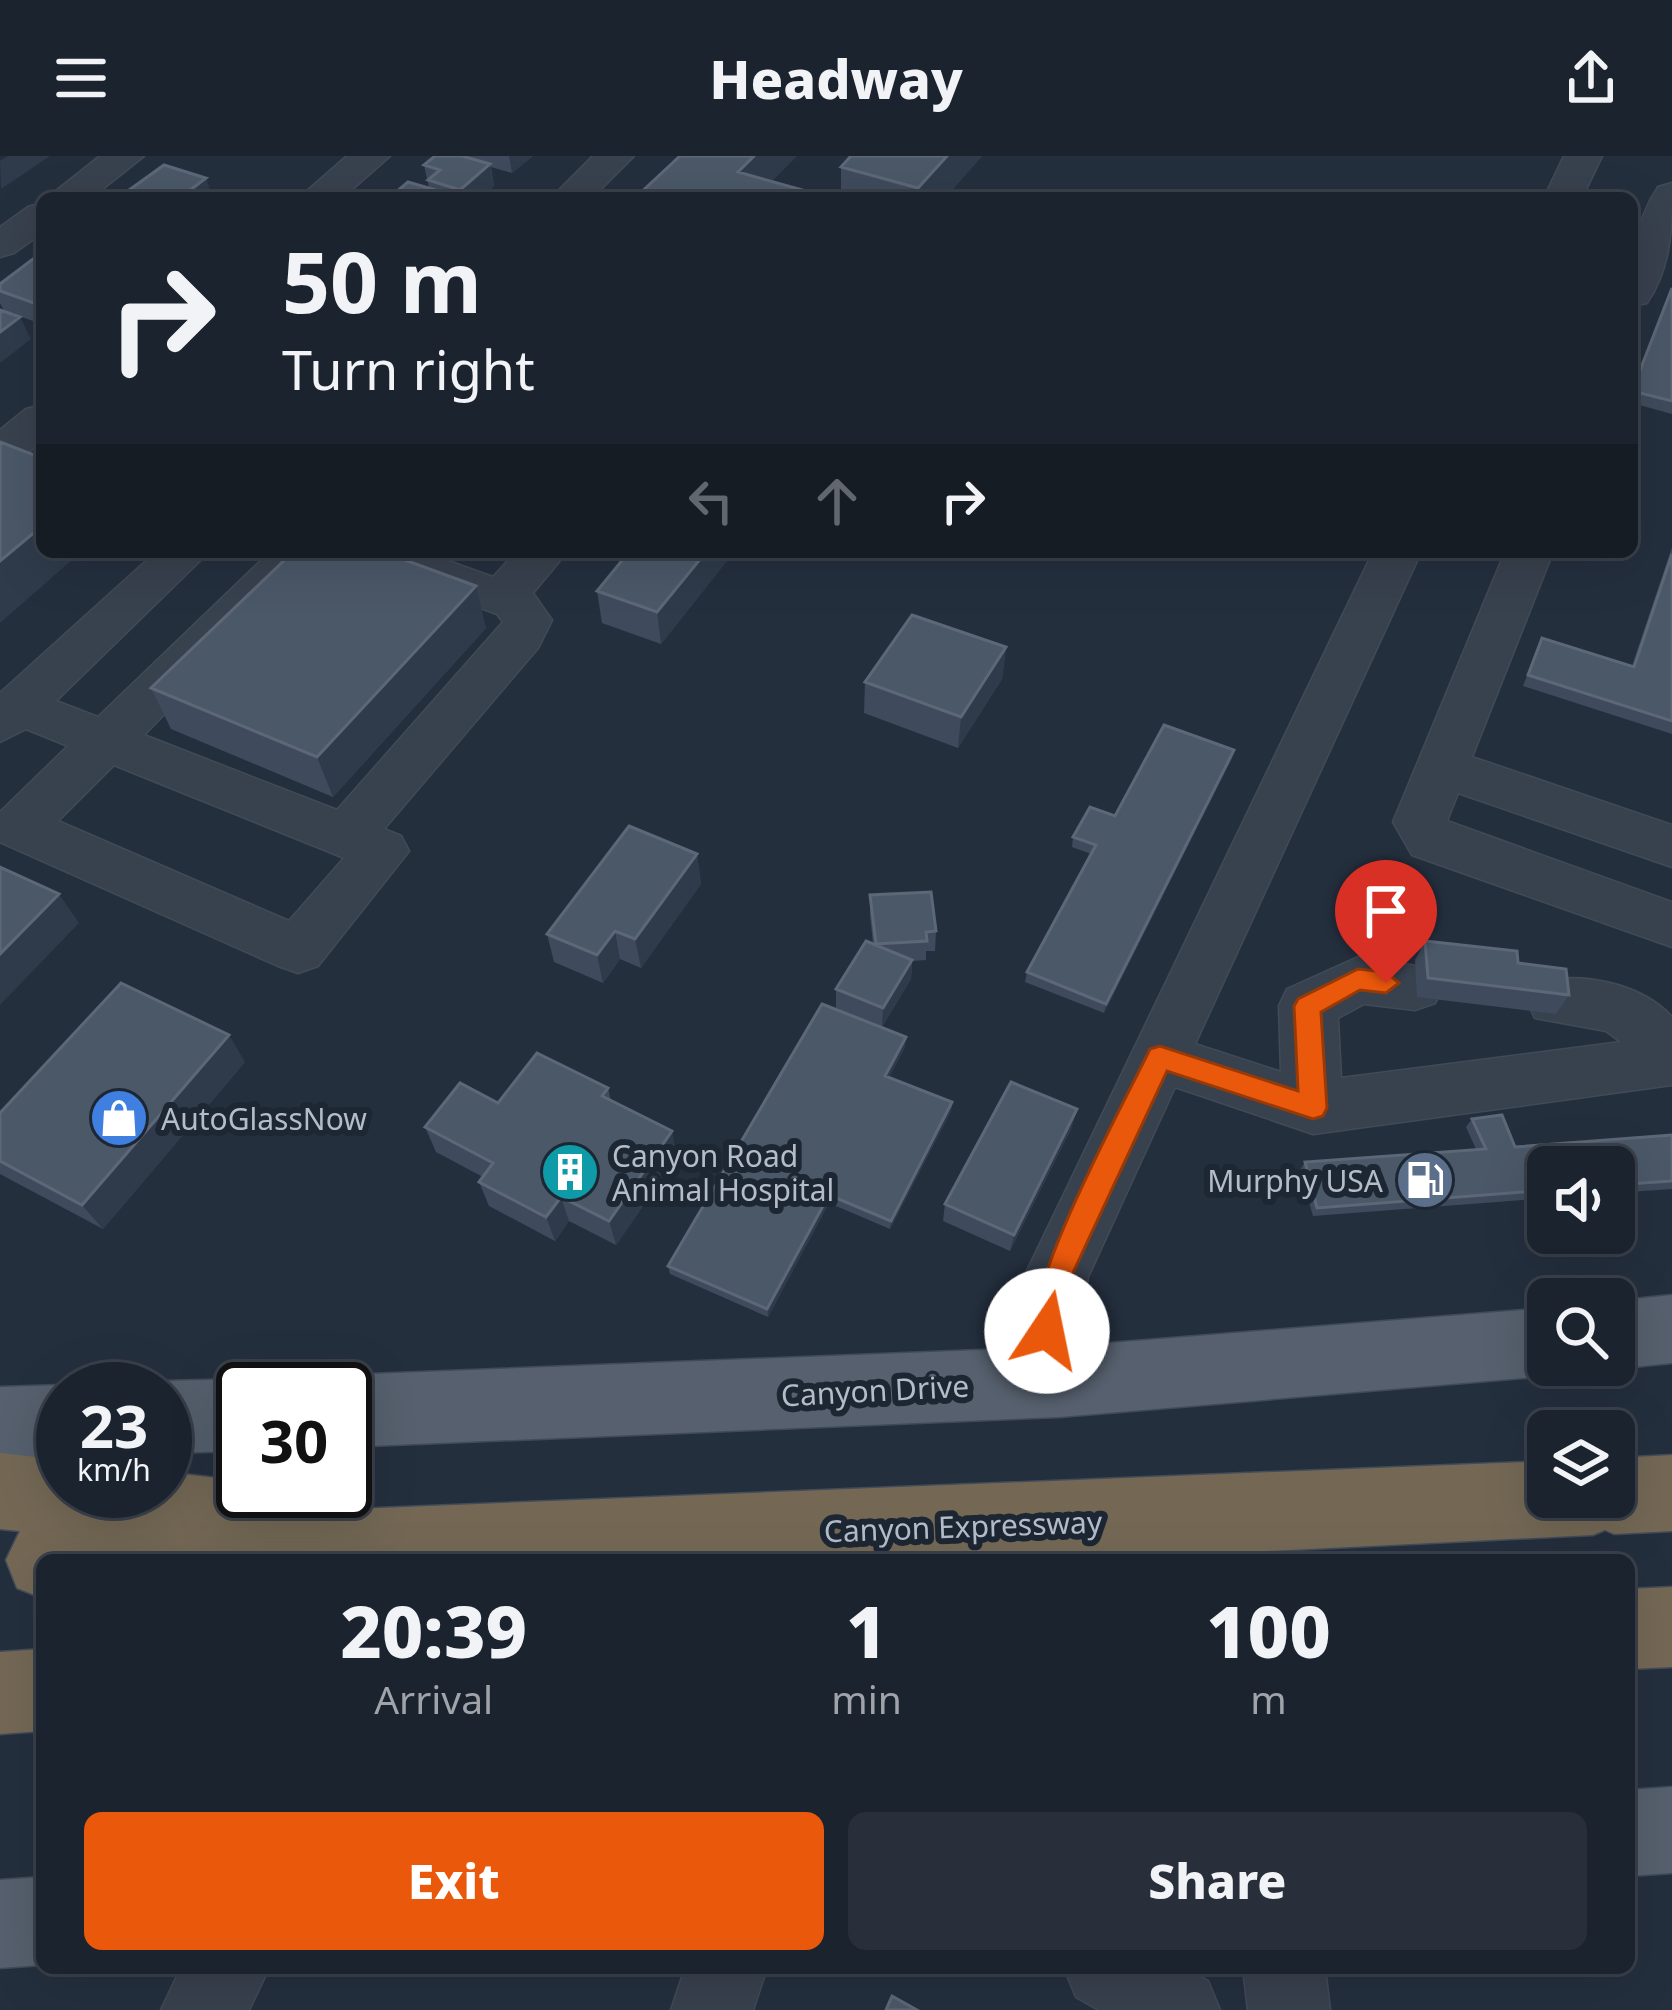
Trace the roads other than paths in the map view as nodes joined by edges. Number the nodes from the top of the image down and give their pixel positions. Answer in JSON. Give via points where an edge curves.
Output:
{"nodes":[{"id":1,"x":125,"y":156,"type":"edge"},
{"id":2,"x":370,"y":156,"type":"edge"},
{"id":3,"x":615,"y":156,"type":"edge"},
{"id":4,"x":1583,"y":156,"type":"edge"},
{"id":5,"x":74,"y":192,"type":"edge"},
{"id":6,"x":325,"y":192,"type":"edge"},
{"id":7,"x":576,"y":192,"type":"edge"},
{"id":8,"x":1566,"y":192,"type":"edge"},
{"id":9,"x":1672,"y":195,"type":"edge"},
{"id":10,"x":36,"y":219,"type":"edge"},
{"id":11,"x":0,"y":245,"type":"edge"},
{"id":12,"x":1638,"y":279,"type":"edge"},
{"id":13,"x":36,"y":424,"type":"edge"},
{"id":14,"x":0,"y":452,"type":"edge"},
{"id":15,"x":178,"y":558,"type":"edge"},
{"id":16,"x":292,"y":558,"type":"edge"},
{"id":17,"x":392,"y":558,"type":"edge"},
{"id":18,"x":538,"y":558,"type":"edge"},
{"id":19,"x":1394,"y":558,"type":"edge"},
{"id":20,"x":1526,"y":558,"type":"edge"},
{"id":21,"x":502,"y":598,"type":"junction"},
{"id":22,"x":9,"y":714,"type":"edge"},
{"id":23,"x":106,"y":742,"type":"junction"},
{"id":24,"x":1442,"y":767,"type":"junction"},
{"id":25,"x":346,"y":836,"type":"junction"},
{"id":26,"x":1672,"y":846,"type":"edge"},
{"id":27,"x":1672,"y":926,"type":"edge"},
{"id":28,"x":1415,"y":986,"type":"dead end"},
{"id":29,"x":1556,"y":1001,"type":"edge"},
{"id":30,"x":1160,"y":1057,"type":"junction"},
{"id":31,"x":1671,"y":1060,"type":"edge"},
{"id":32,"x":1313,"y":1108,"type":"junction"},
{"id":33,"x":1672,"y":1329,"type":"edge"},
{"id":34,"x":1635,"y":1333,"type":"edge"},
{"id":35,"x":1527,"y":1344,"type":"edge"},
{"id":36,"x":1059,"y":1382,"type":"junction"},
{"id":37,"x":372,"y":1411,"type":"edge"},
{"id":38,"x":36,"y":1422,"type":"edge"},
{"id":39,"x":0,"y":1423,"type":"edge"},
{"id":40,"x":0,"y":1491,"type":"edge"},
{"id":41,"x":1672,"y":1493,"type":"edge"},
{"id":42,"x":1635,"y":1495,"type":"edge"},
{"id":43,"x":1527,"y":1501,"type":"edge"},
{"id":44,"x":457,"y":1544,"type":"junction"},
{"id":45,"x":199,"y":1554,"type":"edge"},
{"id":46,"x":36,"y":1560,"type":"edge"},
{"id":47,"x":0,"y":1562,"type":"edge"},
{"id":48,"x":1672,"y":1628,"type":"edge"},
{"id":49,"x":1635,"y":1629,"type":"edge"},
{"id":50,"x":36,"y":1690,"type":"edge"},
{"id":51,"x":0,"y":1693,"type":"edge"},
{"id":52,"x":1672,"y":1830,"type":"edge"},
{"id":53,"x":1635,"y":1833,"type":"edge"},
{"id":54,"x":36,"y":1921,"type":"edge"},
{"id":55,"x":0,"y":1924,"type":"edge"},
{"id":56,"x":224,"y":1974,"type":"edge"},
{"id":57,"x":724,"y":1974,"type":"edge"},
{"id":58,"x":1116,"y":1974,"type":"edge"},
{"id":59,"x":1285,"y":1974,"type":"edge"},
{"id":60,"x":202,"y":2010,"type":"edge"},
{"id":61,"x":712,"y":2010,"type":"edge"},
{"id":62,"x":1179,"y":2010,"type":"edge"},
{"id":63,"x":1289,"y":2010,"type":"edge"}],
"edges":[{"from":1,"to":5,"type":"street"},
{"from":2,"to":6,"type":"street"},
{"from":3,"to":7,"type":"street"},
{"from":4,"to":8,"type":"street"},
{"from":9,"to":12,"type":"street"},
{"from":10,"to":11,"type":"street"},
{"from":13,"to":14,"type":"street"},
{"from":15,"to":22,"type":"street"},
{"from":16,"to":23,"type":"street"},
{"from":17,"to":21,"type":"street"},
{"from":18,"to":21,"type":"street"},
{"from":19,"to":30,"type":"street"},
{"from":20,"to":24,"type":"street"},
{"from":21,"to":25,"type":"street","via":[[524,611],[521,636]]},
{"from":22,"to":23,"type":"street"},
{"from":23,"to":25,"type":"street"},
{"from":23,"to":25,"type":"street","via":[[19,827],[298,950],[382,851]]},
{"from":24,"to":26,"type":"street"},
{"from":24,"to":27,"type":"street","via":[[1420,822],[1431,840]]},
{"from":28,"to":32,"type":"street","via":[[1358,980],[1308,1006]]},
{"from":29,"to":31,"type":"street","via":[[1612,1007],[1646,1022]]},
{"from":30,"to":32,"type":"street"},
{"from":30,"to":36,"type":"street","via":[[1056,1277],[1047,1331]]},
{"from":31,"to":32,"type":"street"},
{"from":33,"to":34,"type":"main road"},
{"from":35,"to":36,"type":"main road","name":"Canyon Drive"},
{"from":36,"to":37,"type":"main road","name":"Canyon Drive"},
{"from":38,"to":39,"type":"main road"},
{"from":40,"to":44,"type":"highway"},
{"from":41,"to":42,"type":"highway"},
{"from":43,"to":44,"type":"highway","name":"Canyon Expressway"},
{"from":44,"to":45,"type":"highway","name":"Canyon Expressway"},
{"from":46,"to":47,"type":"highway","name":"Canyon Expressway"},
{"from":48,"to":49,"type":"highway"},
{"from":50,"to":51,"type":"highway"},
{"from":52,"to":53,"type":"main road"},
{"from":54,"to":55,"type":"main road"},
{"from":56,"to":60,"type":"street"},
{"from":57,"to":61,"type":"street"},
{"from":58,"to":62,"type":"street"},
{"from":59,"to":63,"type":"street"}]}
